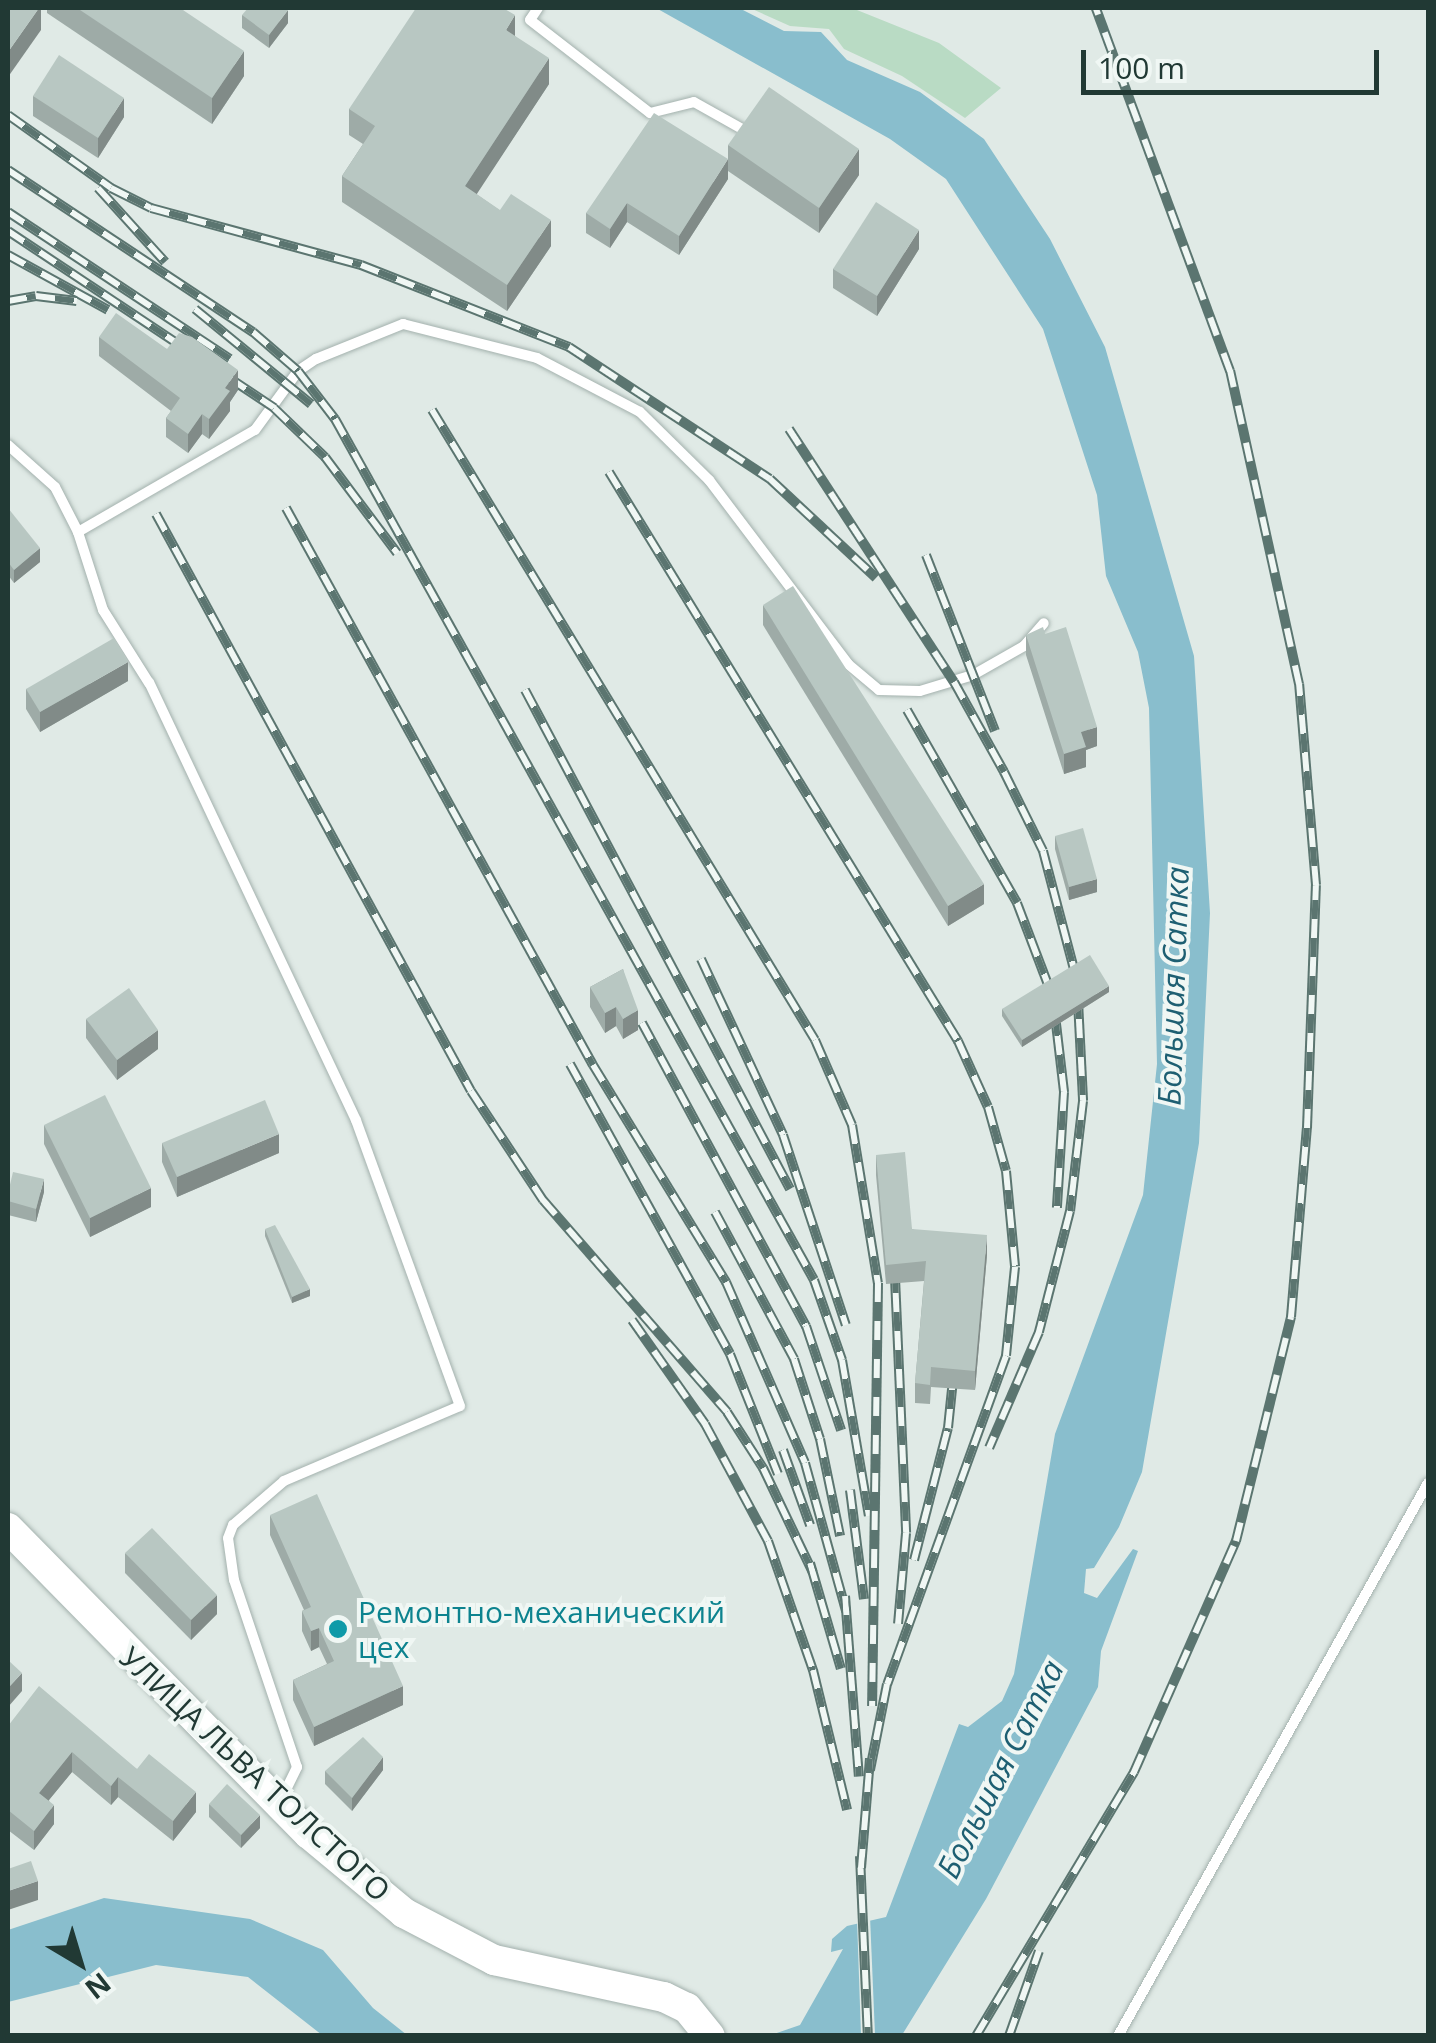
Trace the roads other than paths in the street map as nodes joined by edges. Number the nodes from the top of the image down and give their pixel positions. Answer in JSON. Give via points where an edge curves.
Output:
{"nodes":[{"id":1,"x":538,"y":8,"type":"edge"},
{"id":2,"x":744,"y":130,"type":"edge"},
{"id":3,"x":8,"y":445,"type":"edge"},
{"id":4,"x":78,"y":532,"type":"junction"},
{"id":5,"x":1044,"y":623,"type":"edge"},
{"id":6,"x":1428,"y":1483,"type":"edge"},
{"id":7,"x":8,"y":1528,"type":"edge"},
{"id":8,"x":278,"y":1804,"type":"junction"},
{"id":9,"x":706,"y":2030,"type":"edge"},
{"id":10,"x":1118,"y":2036,"type":"edge"}],
"edges":[{"from":1,"to":2,"type":"lane","via":[[530,20],[641,107],[660,114],[694,102]]},
{"from":3,"to":4,"type":"lane","via":[[55,487]]},
{"from":4,"to":5,"type":"lane","via":[[254,430],[298,371],[316,359],[402,324],[537,358],[640,412],[709,480],[848,664],[879,690],[920,691],[973,675],[1024,646]]},
{"from":4,"to":8,"type":"lane","via":[[103,610],[149,684],[356,1120],[460,1406],[284,1481],[233,1526],[228,1538],[234,1580],[296,1766]]},
{"from":6,"to":10,"type":"lane"},
{"from":7,"to":8,"type":"street","name":"УЛИЦА ЛЬВА ТОЛСТОГО"},
{"from":8,"to":9,"type":"street","name":"УЛИЦА ЛЬВА ТОЛСТОГО","via":[[404,1913],[462,1949],[561,1980],[664,1997]]}]}
